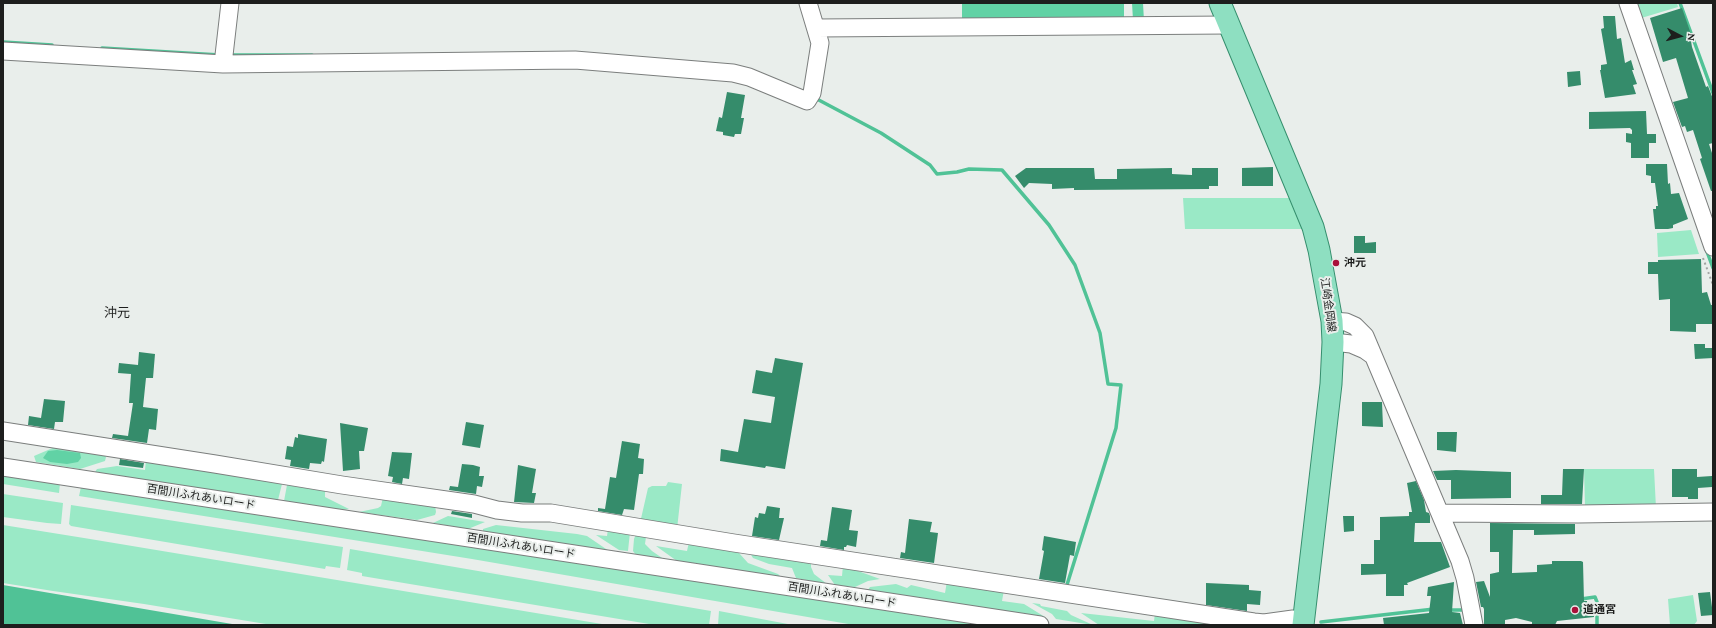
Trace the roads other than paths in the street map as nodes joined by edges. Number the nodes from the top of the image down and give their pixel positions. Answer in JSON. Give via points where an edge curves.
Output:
{"nodes":[{"id":1,"x":230,"y":3,"type":"edge"},
{"id":2,"x":808,"y":3,"type":"edge"},
{"id":3,"x":1220,"y":3,"type":"edge"},
{"id":4,"x":1628,"y":3,"type":"edge"},
{"id":5,"x":1229,"y":25,"type":"junction"},
{"id":6,"x":816,"y":28,"type":"junction"},
{"id":7,"x":3,"y":51,"type":"edge"},
{"id":8,"x":224,"y":58,"type":"junction"},
{"id":9,"x":1713,"y":247,"type":"edge"},
{"id":10,"x":1332,"y":321,"type":"junction"},
{"id":11,"x":1333,"y":342,"type":"junction"},
{"id":12,"x":1372,"y":355,"type":"junction"},
{"id":13,"x":3,"y":431,"type":"edge"},
{"id":14,"x":3,"y":467,"type":"edge"},
{"id":15,"x":1713,"y":512,"type":"edge"},
{"id":16,"x":1441,"y":513,"type":"junction"},
{"id":17,"x":1296,"y":623,"type":"edge"},
{"id":18,"x":1040,"y":625,"type":"edge"},
{"id":19,"x":1315,"y":625,"type":"edge"},
{"id":20,"x":1474,"y":625,"type":"edge"}],
"edges":[{"from":1,"to":8,"type":"street"},
{"from":2,"to":6,"type":"street"},
{"from":3,"to":5,"type":"main road","name":"江崎金岡線"},
{"from":4,"to":9,"type":"street"},
{"from":5,"to":6,"type":"street"},
{"from":5,"to":10,"type":"main road","name":"江崎金岡線","via":[[1313,227]]},
{"from":6,"to":8,"type":"street","via":[[820,43],[811,96],[807,101],[733,73],[575,60]]},
{"from":7,"to":8,"type":"street"},
{"from":10,"to":11,"type":"main road","name":"江崎金岡線"},
{"from":10,"to":12,"type":"street","via":[[1355,326],[1365,336]]},
{"from":10,"to":17,"type":"main road","via":[[1324,333]]},
{"from":11,"to":12,"type":"street","via":[[1351,344]]},
{"from":11,"to":17,"type":"main road","name":"江崎金岡線","via":[[1331,384],[1314,528]]},
{"from":11,"to":19,"type":"main road","via":[[1341,351],[1345,368]]},
{"from":12,"to":16,"type":"street"},
{"from":13,"to":17,"type":"street","via":[[474,504],[497,510],[551,513],[1254,622]]},
{"from":14,"to":18,"type":"street","name":"百間川ふれあいロード"},
{"from":15,"to":16,"type":"street"},
{"from":16,"to":20,"type":"street","via":[[1465,578]]}]}
